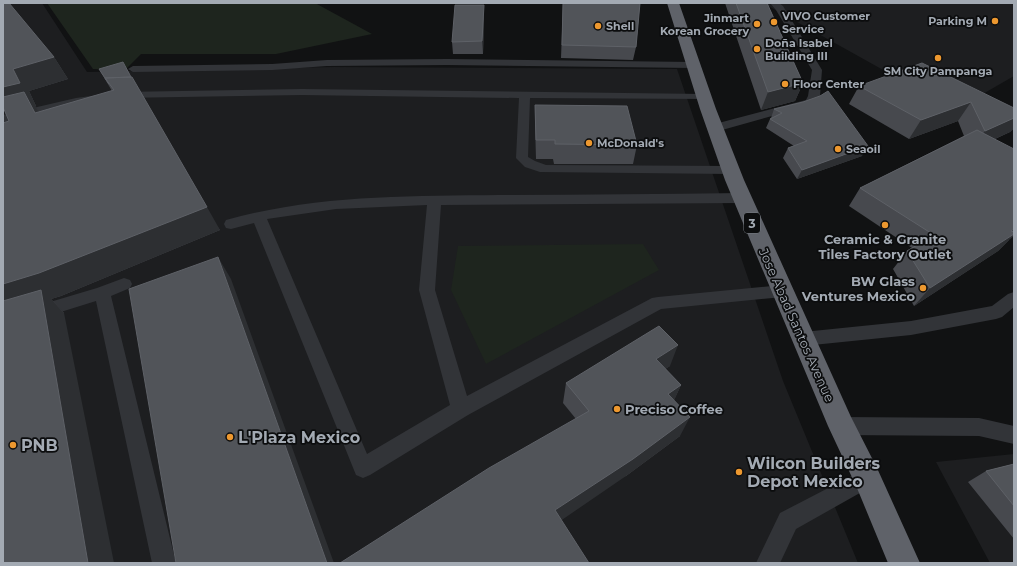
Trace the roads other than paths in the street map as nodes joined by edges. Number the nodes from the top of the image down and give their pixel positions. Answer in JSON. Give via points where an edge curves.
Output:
{"nodes":[{"id":1,"x":774,"y":3,"type":"edge"},
{"id":2,"x":677,"y":7,"type":"edge"},
{"id":3,"x":693,"y":65,"type":"junction"},
{"id":4,"x":133,"y":69,"type":"dead end"},
{"id":5,"x":525,"y":94,"type":"junction"},
{"id":6,"x":704,"y":97,"type":"junction"},
{"id":7,"x":3,"y":119,"type":"edge"},
{"id":8,"x":716,"y":128,"type":"junction"},
{"id":9,"x":730,"y":170,"type":"junction"},
{"id":10,"x":742,"y":198,"type":"junction"},
{"id":11,"x":434,"y":200,"type":"junction"},
{"id":12,"x":259,"y":217,"type":"junction"},
{"id":13,"x":231,"y":224,"type":"dead end"},
{"id":14,"x":124,"y":284,"type":"dead end"},
{"id":15,"x":783,"y":291,"type":"junction"},
{"id":16,"x":102,"y":293,"type":"junction"},
{"id":17,"x":1014,"y":298,"type":"edge"},
{"id":18,"x":3,"y":323,"type":"edge"},
{"id":19,"x":803,"y":339,"type":"junction"},
{"id":20,"x":461,"y":409,"type":"junction"},
{"id":21,"x":842,"y":426,"type":"junction"},
{"id":22,"x":1014,"y":435,"type":"edge"},
{"id":23,"x":867,"y":478,"type":"junction"},
{"id":24,"x":164,"y":563,"type":"edge"},
{"id":25,"x":768,"y":563,"type":"edge"},
{"id":26,"x":904,"y":563,"type":"edge"}],
"edges":[{"from":1,"to":8,"type":"lane","via":[[780,8],[817,70],[814,96],[811,102],[797,107]]},
{"from":2,"to":3,"type":"highway","name":"Jose Abad Santos Avenue","number":"3"},
{"from":3,"to":4,"type":"lane","via":[[327,62],[272,67]]},
{"from":3,"to":6,"type":"highway","name":"Jose Abad Santos Avenue","number":"3"},
{"from":5,"to":6,"type":"lane"},
{"from":5,"to":7,"type":"lane","via":[[302,92],[122,95],[52,105]]},
{"from":5,"to":9,"type":"lane","via":[[522,158],[530,164],[545,169]]},
{"from":6,"to":8,"type":"highway","name":"Jose Abad Santos Avenue","number":"3"},
{"from":8,"to":9,"type":"highway","name":"Jose Abad Santos Avenue","number":"3"},
{"from":9,"to":10,"type":"highway","name":"Jose Abad Santos Avenue","number":"3"},
{"from":10,"to":11,"type":"lane"},
{"from":10,"to":15,"type":"highway","name":"Jose Abad Santos Avenue","number":"3"},
{"from":11,"to":12,"type":"lane","via":[[336,204]]},
{"from":11,"to":20,"type":"lane","via":[[427,290]]},
{"from":12,"to":13,"type":"lane"},
{"from":12,"to":20,"type":"lane","via":[[363,468]]},
{"from":14,"to":16,"type":"lane"},
{"from":15,"to":19,"type":"highway","name":"Jose Abad Santos Avenue","number":"3"},
{"from":15,"to":20,"type":"lane","via":[[658,303]]},
{"from":16,"to":18,"type":"lane"},
{"from":16,"to":24,"type":"lane"},
{"from":17,"to":19,"type":"lane","via":[[996,312],[926,325]]},
{"from":19,"to":21,"type":"highway","name":"Jose Abad Santos Avenue","number":"3"},
{"from":21,"to":22,"type":"lane","via":[[979,427]]},
{"from":21,"to":23,"type":"highway","name":"Jose Abad Santos Avenue","number":"3"},
{"from":23,"to":25,"type":"lane","via":[[788,521]]},
{"from":23,"to":26,"type":"highway","name":"Jose Abad Santos Avenue","number":"3"}]}
